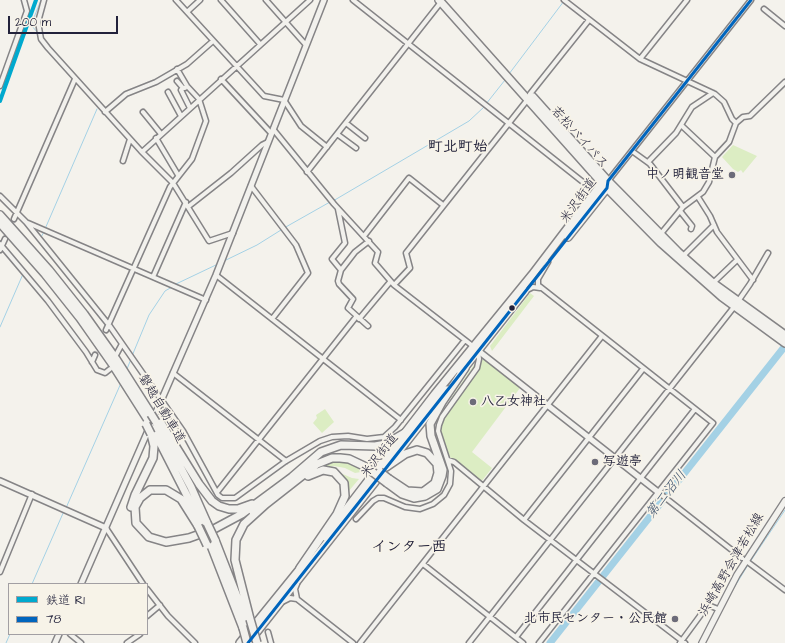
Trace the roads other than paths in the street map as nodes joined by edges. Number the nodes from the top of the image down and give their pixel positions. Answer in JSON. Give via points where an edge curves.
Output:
{"nodes":[{"id":1,"x":24,"y":0,"type":"edge"},
{"id":2,"x":44,"y":0,"type":"edge"},
{"id":3,"x":176,"y":0,"type":"edge"},
{"id":4,"x":200,"y":0,"type":"edge"},
{"id":5,"x":221,"y":0,"type":"edge"},
{"id":6,"x":266,"y":0,"type":"edge"},
{"id":7,"x":309,"y":0,"type":"edge"},
{"id":8,"x":324,"y":0,"type":"edge"},
{"id":9,"x":353,"y":0,"type":"edge"},
{"id":10,"x":687,"y":0,"type":"edge"},
{"id":11,"x":751,"y":0,"type":"edge"},
{"id":12,"x":442,"y":1,"type":"edge"},
{"id":13,"x":567,"y":1,"type":"edge"},
{"id":14,"x":764,"y":9,"type":"dead end"},
{"id":15,"x":187,"y":12,"type":"junction"},
{"id":16,"x":589,"y":20,"type":"junction"},
{"id":17,"x":285,"y":21,"type":"junction"},
{"id":18,"x":785,"y":26,"type":"edge"},
{"id":19,"x":213,"y":41,"type":"junction"},
{"id":20,"x":260,"y":44,"type":"junction"},
{"id":21,"x":409,"y":44,"type":"junction"},
{"id":22,"x":306,"y":45,"type":"junction"},
{"id":23,"x":640,"y":59,"type":"junction"},
{"id":24,"x":236,"y":66,"type":"junction"},
{"id":25,"x":177,"y":69,"type":"junction"},
{"id":26,"x":75,"y":78,"type":"junction"},
{"id":27,"x":221,"y":79,"type":"junction"},
{"id":28,"x":177,"y":80,"type":"dead end"},
{"id":29,"x":687,"y":81,"type":"junction"},
{"id":30,"x":785,"y":82,"type":"edge"},
{"id":31,"x":0,"y":86,"type":"edge"},
{"id":32,"x":187,"y":86,"type":"junction"},
{"id":33,"x":183,"y":88,"type":"junction"},
{"id":34,"x":168,"y":92,"type":"dead end"},
{"id":35,"x":713,"y":93,"type":"junction"},
{"id":36,"x":529,"y":97,"type":"junction"},
{"id":37,"x":199,"y":99,"type":"junction"},
{"id":38,"x":284,"y":100,"type":"junction"},
{"id":39,"x":190,"y":108,"type":"junction"},
{"id":40,"x":105,"y":112,"type":"junction"},
{"id":41,"x":143,"y":112,"type":"dead end"},
{"id":42,"x":181,"y":116,"type":"junction"},
{"id":43,"x":509,"y":123,"type":"junction"},
{"id":44,"x":736,"y":123,"type":"junction"},
{"id":45,"x":346,"y":124,"type":"junction"},
{"id":46,"x":681,"y":125,"type":"junction"},
{"id":47,"x":272,"y":131,"type":"junction"},
{"id":48,"x":161,"y":134,"type":"junction"},
{"id":49,"x":337,"y":134,"type":"junction"},
{"id":50,"x":156,"y":138,"type":"junction"},
{"id":51,"x":365,"y":138,"type":"dead end"},
{"id":52,"x":130,"y":139,"type":"junction"},
{"id":53,"x":268,"y":142,"type":"junction"},
{"id":54,"x":327,"y":147,"type":"junction"},
{"id":55,"x":356,"y":148,"type":"dead end"},
{"id":56,"x":632,"y":151,"type":"junction"},
{"id":57,"x":142,"y":152,"type":"junction"},
{"id":58,"x":715,"y":157,"type":"junction"},
{"id":59,"x":123,"y":161,"type":"dead end"},
{"id":60,"x":648,"y":162,"type":"junction"},
{"id":61,"x":307,"y":172,"type":"junction"},
{"id":62,"x":178,"y":175,"type":"junction"},
{"id":63,"x":173,"y":183,"type":"junction"},
{"id":64,"x":606,"y":184,"type":"junction"},
{"id":65,"x":251,"y":186,"type":"junction"},
{"id":66,"x":588,"y":186,"type":"dead end"},
{"id":67,"x":0,"y":196,"type":"edge"},
{"id":68,"x":698,"y":197,"type":"junction"},
{"id":69,"x":187,"y":204,"type":"junction"},
{"id":70,"x":443,"y":205,"type":"junction"},
{"id":71,"x":338,"y":209,"type":"junction"},
{"id":72,"x":682,"y":209,"type":"junction"},
{"id":73,"x":17,"y":213,"type":"junction"},
{"id":74,"x":0,"y":215,"type":"edge"},
{"id":75,"x":14,"y":219,"type":"tunnel mouth"},
{"id":76,"x":26,"y":222,"type":"junction"},
{"id":77,"x":0,"y":223,"type":"edge"},
{"id":78,"x":714,"y":225,"type":"junction"},
{"id":79,"x":691,"y":229,"type":"dead end"},
{"id":80,"x":233,"y":233,"type":"junction"},
{"id":81,"x":364,"y":236,"type":"junction"},
{"id":82,"x":658,"y":237,"type":"junction"},
{"id":83,"x":5,"y":239,"type":"tunnel mouth"},
{"id":84,"x":368,"y":241,"type":"junction"},
{"id":85,"x":1,"y":247,"type":"edge"},
{"id":86,"x":768,"y":253,"type":"dead end"},
{"id":87,"x":683,"y":256,"type":"junction"},
{"id":88,"x":737,"y":260,"type":"junction"},
{"id":89,"x":548,"y":262,"type":"junction"},
{"id":90,"x":132,"y":269,"type":"junction"},
{"id":91,"x":341,"y":270,"type":"junction"},
{"id":92,"x":216,"y":275,"type":"junction"},
{"id":93,"x":153,"y":277,"type":"junction"},
{"id":94,"x":753,"y":280,"type":"junction"},
{"id":95,"x":390,"y":282,"type":"junction"},
{"id":96,"x":713,"y":283,"type":"junction"},
{"id":97,"x":394,"y":285,"type":"junction"},
{"id":98,"x":540,"y":288,"type":"junction"},
{"id":99,"x":526,"y":291,"type":"junction"},
{"id":100,"x":206,"y":300,"type":"junction"},
{"id":101,"x":736,"y":304,"type":"junction"},
{"id":102,"x":357,"y":318,"type":"junction"},
{"id":103,"x":272,"y":319,"type":"junction"},
{"id":104,"x":109,"y":325,"type":"junction"},
{"id":105,"x":368,"y":326,"type":"dead end"},
{"id":106,"x":106,"y":330,"type":"tunnel mouth"},
{"id":107,"x":602,"y":336,"type":"junction"},
{"id":108,"x":465,"y":340,"type":"junction"},
{"id":109,"x":784,"y":340,"type":"edge"},
{"id":110,"x":122,"y":344,"type":"junction"},
{"id":111,"x":476,"y":349,"type":"junction"},
{"id":112,"x":95,"y":355,"type":"tunnel mouth"},
{"id":113,"x":323,"y":358,"type":"junction"},
{"id":114,"x":92,"y":362,"type":"junction"},
{"id":115,"x":114,"y":362,"type":"junction"},
{"id":116,"x":464,"y":368,"type":"junction"},
{"id":117,"x":643,"y":369,"type":"junction"},
{"id":118,"x":173,"y":373,"type":"junction"},
{"id":119,"x":668,"y":389,"type":"junction"},
{"id":120,"x":135,"y":394,"type":"junction"},
{"id":121,"x":162,"y":400,"type":"junction"},
{"id":122,"x":548,"y":405,"type":"junction"},
{"id":123,"x":695,"y":409,"type":"junction"},
{"id":124,"x":149,"y":417,"type":"junction"},
{"id":125,"x":401,"y":420,"type":"junction"},
{"id":126,"x":154,"y":426,"type":"junction"},
{"id":127,"x":408,"y":431,"type":"junction"},
{"id":128,"x":588,"y":437,"type":"junction"},
{"id":129,"x":259,"y":440,"type":"junction"},
{"id":130,"x":615,"y":458,"type":"junction"},
{"id":131,"x":448,"y":460,"type":"junction"},
{"id":132,"x":286,"y":461,"type":"junction"},
{"id":133,"x":386,"y":467,"type":"junction"},
{"id":134,"x":641,"y":478,"type":"junction"},
{"id":135,"x":294,"y":479,"type":"junction"},
{"id":136,"x":0,"y":481,"type":"edge"},
{"id":137,"x":388,"y":481,"type":"junction"},
{"id":138,"x":484,"y":487,"type":"junction"},
{"id":139,"x":218,"y":492,"type":"junction"},
{"id":140,"x":32,"y":494,"type":"junction"},
{"id":141,"x":662,"y":495,"type":"junction"},
{"id":142,"x":785,"y":500,"type":"edge"},
{"id":143,"x":265,"y":501,"type":"junction"},
{"id":144,"x":356,"y":519,"type":"dead end"},
{"id":145,"x":524,"y":520,"type":"junction"},
{"id":146,"x":202,"y":525,"type":"junction"},
{"id":147,"x":106,"y":528,"type":"junction"},
{"id":148,"x":549,"y":539,"type":"junction"},
{"id":149,"x":211,"y":543,"type":"junction"},
{"id":150,"x":577,"y":561,"type":"junction"},
{"id":151,"x":747,"y":561,"type":"junction"},
{"id":152,"x":423,"y":564,"type":"junction"},
{"id":153,"x":0,"y":572,"type":"edge"},
{"id":154,"x":301,"y":572,"type":"junction"},
{"id":155,"x":594,"y":574,"type":"junction"},
{"id":156,"x":81,"y":583,"type":"edge"},
{"id":157,"x":142,"y":583,"type":"edge"},
{"id":158,"x":148,"y":590,"type":"edge"},
{"id":159,"x":785,"y":590,"type":"edge"},
{"id":160,"x":297,"y":599,"type":"junction"},
{"id":161,"x":160,"y":605,"type":"junction"},
{"id":162,"x":718,"y":609,"type":"junction"},
{"id":163,"x":148,"y":615,"type":"edge"},
{"id":164,"x":490,"y":617,"type":"junction"},
{"id":165,"x":247,"y":623,"type":"junction"},
{"id":166,"x":264,"y":623,"type":"junction"},
{"id":167,"x":268,"y":632,"type":"dead end"},
{"id":168,"x":71,"y":635,"type":"edge"},
{"id":169,"x":139,"y":635,"type":"edge"},
{"id":170,"x":516,"y":637,"type":"junction"},
{"id":171,"x":194,"y":641,"type":"edge"},
{"id":172,"x":682,"y":642,"type":"edge"},
{"id":173,"x":81,"y":643,"type":"edge"},
{"id":174,"x":127,"y":643,"type":"edge"},
{"id":175,"x":188,"y":643,"type":"edge"},
{"id":176,"x":240,"y":643,"type":"edge"},
{"id":177,"x":248,"y":643,"type":"edge"},
{"id":178,"x":253,"y":643,"type":"edge"},
{"id":179,"x":257,"y":643,"type":"edge"},
{"id":180,"x":271,"y":643,"type":"edge"},
{"id":181,"x":353,"y":643,"type":"edge"},
{"id":182,"x":360,"y":643,"type":"edge"},
{"id":183,"x":469,"y":643,"type":"edge"},
{"id":184,"x":523,"y":643,"type":"edge"},
{"id":185,"x":539,"y":643,"type":"edge"},
{"id":186,"x":702,"y":643,"type":"edge"}],
"edges":[{"from":1,"to":31,"type":"street","via":[[27,11]]},
{"from":2,"to":26,"type":"street","via":[[39,15],[41,39]]},
{"from":3,"to":15,"type":"street"},
{"from":4,"to":15,"type":"street"},
{"from":5,"to":20,"type":"street"},
{"from":6,"to":17,"type":"street"},
{"from":7,"to":17,"type":"street"},
{"from":8,"to":22,"type":"street"},
{"from":9,"to":21,"type":"street"},
{"from":10,"to":23,"type":"street"},
{"from":11,"to":29,"type":"street"},
{"from":12,"to":21,"type":"street"},
{"from":12,"to":36,"type":"highway","name":"若松バイパス"},
{"from":13,"to":16,"type":"street"},
{"from":14,"to":18,"type":"street"},
{"from":15,"to":19,"type":"street"},
{"from":16,"to":23,"type":"street"},
{"from":16,"to":36,"type":"street"},
{"from":17,"to":20,"type":"street"},
{"from":17,"to":22,"type":"street"},
{"from":19,"to":24,"type":"street"},
{"from":19,"to":25,"type":"street","via":[[191,61]]},
{"from":20,"to":24,"type":"street"},
{"from":21,"to":43,"type":"street"},
{"from":21,"to":45,"type":"street"},
{"from":22,"to":38,"type":"street"},
{"from":23,"to":29,"type":"street"},
{"from":24,"to":27,"type":"street"},
{"from":24,"to":38,"type":"street","via":[[264,96]]},
{"from":25,"to":32,"type":"street"},
{"from":25,"to":40,"type":"street","via":[[156,82],[126,94]]},
{"from":26,"to":40,"type":"street"},
{"from":26,"to":73,"type":"street"},
{"from":27,"to":37,"type":"street"},
{"from":27,"to":47,"type":"street"},
{"from":28,"to":33,"type":"street"},
{"from":29,"to":35,"type":"street"},
{"from":29,"to":56,"type":"street"},
{"from":30,"to":44,"type":"street","via":[[750,116],[743,117]]},
{"from":32,"to":33,"type":"street"},
{"from":32,"to":37,"type":"street"},
{"from":33,"to":39,"type":"street","via":[[181,90]]},
{"from":34,"to":42,"type":"street"},
{"from":35,"to":44,"type":"street","via":[[724,102]]},
{"from":35,"to":46,"type":"street","via":[[692,107]]},
{"from":36,"to":43,"type":"street"},
{"from":36,"to":64,"type":"highway","name":"若松バイパス"},
{"from":37,"to":39,"type":"street"},
{"from":37,"to":62,"type":"street","via":[[206,122],[192,159]]},
{"from":38,"to":47,"type":"street"},
{"from":38,"to":54,"type":"street","via":[[301,126]]},
{"from":39,"to":42,"type":"street"},
{"from":40,"to":52,"type":"street"},
{"from":41,"to":48,"type":"street"},
{"from":42,"to":48,"type":"street"},
{"from":43,"to":66,"type":"street"},
{"from":43,"to":70,"type":"street"},
{"from":44,"to":58,"type":"street","via":[[729,142]]},
{"from":45,"to":49,"type":"street"},
{"from":45,"to":51,"type":"street"},
{"from":46,"to":58,"type":"street"},
{"from":46,"to":60,"type":"street","via":[[668,143]]},
{"from":47,"to":53,"type":"street"},
{"from":47,"to":61,"type":"street"},
{"from":48,"to":50,"type":"street"},
{"from":49,"to":54,"type":"street"},
{"from":49,"to":55,"type":"street"},
{"from":50,"to":57,"type":"street"},
{"from":50,"to":62,"type":"street"},
{"from":52,"to":57,"type":"street"},
{"from":52,"to":59,"type":"street"},
{"from":53,"to":65,"type":"street"},
{"from":53,"to":69,"type":"street","via":[[231,173]]},
{"from":54,"to":61,"type":"street"},
{"from":56,"to":60,"type":"street"},
{"from":56,"to":64,"type":"street"},
{"from":57,"to":63,"type":"street"},
{"from":58,"to":68,"type":"street","via":[[709,182]]},
{"from":60,"to":72,"type":"street"},
{"from":61,"to":71,"type":"street"},
{"from":62,"to":63,"type":"street"},
{"from":63,"to":69,"type":"street"},
{"from":63,"to":90,"type":"street"},
{"from":64,"to":82,"type":"highway","name":"若松バイパス"},
{"from":64,"to":89,"type":"highway","name":"米沢街道"},
{"from":64,"to":111,"type":"highway","name":"米沢街道"},
{"from":65,"to":80,"type":"street"},
{"from":65,"to":103,"type":"street","via":[[296,245],[308,273]]},
{"from":67,"to":73,"type":"street"},
{"from":68,"to":72,"type":"street"},
{"from":68,"to":78,"type":"street"},
{"from":69,"to":80,"type":"street","via":[[209,241]]},
{"from":69,"to":93,"type":"street"},
{"from":70,"to":81,"type":"street","via":[[409,178]]},
{"from":70,"to":97,"type":"street","via":[[406,253],[410,268]]},
{"from":71,"to":81,"type":"street"},
{"from":71,"to":91,"type":"street","via":[[345,244],[332,259]]},
{"from":72,"to":79,"type":"street","via":[[692,226]]},
{"from":72,"to":82,"type":"street"},
{"from":73,"to":75,"type":"street"},
{"from":73,"to":76,"type":"street"},
{"from":74,"to":115,"type":"highway","name":"磐越自動車道","via":[[65,290]]},
{"from":76,"to":90,"type":"street"},
{"from":76,"to":104,"type":"street"},
{"from":77,"to":115,"type":"highway","name":"磐越自動車道","via":[[61,294]]},
{"from":78,"to":87,"type":"street"},
{"from":78,"to":88,"type":"street"},
{"from":80,"to":92,"type":"street"},
{"from":81,"to":84,"type":"street"},
{"from":82,"to":87,"type":"highway","name":"若松バイパス"},
{"from":82,"to":101,"type":"highway","name":"若松バイパス","via":[[693,273]]},
{"from":83,"to":85,"type":"street"},
{"from":84,"to":91,"type":"street","via":[[358,248]]},
{"from":84,"to":95,"type":"street","via":[[378,252],[375,263]]},
{"from":85,"to":114,"type":"street","via":[[24,271],[72,331]]},
{"from":86,"to":94,"type":"street"},
{"from":87,"to":96,"type":"highway","name":"若松バイパス"},
{"from":88,"to":94,"type":"street"},
{"from":88,"to":96,"type":"street"},
{"from":89,"to":98,"type":"street","via":[[537,281]]},
{"from":89,"to":99,"type":"highway","name":"米沢街道"},
{"from":90,"to":93,"type":"street"},
{"from":90,"to":104,"type":"street"},
{"from":91,"to":102,"type":"street","via":[[338,281],[353,299],[348,308]]},
{"from":92,"to":100,"type":"street"},
{"from":92,"to":103,"type":"street"},
{"from":93,"to":100,"type":"street"},
{"from":94,"to":101,"type":"street"},
{"from":95,"to":97,"type":"street"},
{"from":95,"to":102,"type":"street"},
{"from":96,"to":101,"type":"highway","name":"若松バイパス"},
{"from":97,"to":108,"type":"street"},
{"from":98,"to":99,"type":"street","via":[[533,287]]},
{"from":98,"to":107,"type":"street"},
{"from":99,"to":111,"type":"highway","name":"米沢街道"},
{"from":100,"to":118,"type":"street"},
{"from":101,"to":109,"type":"highway","name":"若松バイパス"},
{"from":101,"to":119,"type":"street"},
{"from":102,"to":105,"type":"street"},
{"from":102,"to":113,"type":"street"},
{"from":103,"to":113,"type":"street"},
{"from":104,"to":106,"type":"street"},
{"from":104,"to":110,"type":"street"},
{"from":107,"to":117,"type":"street"},
{"from":107,"to":122,"type":"street"},
{"from":108,"to":111,"type":"street"},
{"from":108,"to":125,"type":"street"},
{"from":110,"to":115,"type":"street"},
{"from":110,"to":121,"type":"street"},
{"from":111,"to":116,"type":"highway","name":"米沢街道"},
{"from":111,"to":122,"type":"street"},
{"from":111,"to":127,"type":"highway","name":"米沢街道"},
{"from":111,"to":131,"type":"street","via":[[479,360],[477,368],[439,425],[438,431]]},
{"from":112,"to":114,"type":"street"},
{"from":113,"to":125,"type":"street"},
{"from":113,"to":129,"type":"street"},
{"from":114,"to":115,"type":"street","via":[[100,373],[105,373]]},
{"from":115,"to":120,"type":"highway","name":"磐越自動車道"},
{"from":115,"to":120,"type":"highway","name":"磐越自動車道","via":[[122,369]]},
{"from":116,"to":133,"type":"highway","name":"米沢街道"},
{"from":116,"to":137,"type":"highway","via":[[430,424],[431,436],[443,470],[437,488],[425,496],[414,498],[402,494]]},
{"from":117,"to":119,"type":"street"},
{"from":117,"to":128,"type":"street"},
{"from":118,"to":121,"type":"street"},
{"from":118,"to":129,"type":"street"},
{"from":119,"to":123,"type":"street"},
{"from":119,"to":130,"type":"street"},
{"from":120,"to":124,"type":"highway"},
{"from":120,"to":124,"type":"highway"},
{"from":121,"to":139,"type":"street"},
{"from":121,"to":147,"type":"street"},
{"from":122,"to":128,"type":"street"},
{"from":122,"to":138,"type":"street"},
{"from":123,"to":134,"type":"street"},
{"from":123,"to":141,"type":"street","via":[[713,423]]},
{"from":124,"to":126,"type":"highway"},
{"from":124,"to":126,"type":"highway","bridge":true},
{"from":125,"to":132,"type":"street","via":[[384,437],[332,437],[310,445]]},
{"from":126,"to":143,"type":"highway","via":[[207,495],[219,506],[238,509]]},
{"from":126,"to":143,"type":"highway","via":[[153,458],[132,501],[131,512],[136,529],[149,541],[170,546],[196,540],[234,523]]},
{"from":126,"to":146,"type":"highway","name":"磐越自動車道","via":[[187,481]]},
{"from":127,"to":135,"type":"highway","via":[[386,444],[341,445],[329,448],[311,458]]},
{"from":127,"to":154,"type":"highway","name":"米沢街道"},
{"from":128,"to":130,"type":"street"},
{"from":128,"to":145,"type":"street"},
{"from":129,"to":132,"type":"street"},
{"from":129,"to":139,"type":"street"},
{"from":130,"to":134,"type":"street"},
{"from":130,"to":148,"type":"street"},
{"from":131,"to":138,"type":"street"},
{"from":131,"to":144,"type":"street","via":[[450,484],[444,495],[433,504],[413,509],[378,498],[373,500]]},
{"from":132,"to":139,"type":"street","via":[[235,498],[222,498]]},
{"from":133,"to":137,"type":"highway","via":[[405,454],[417,450],[427,453],[437,464],[437,478],[432,486],[423,492],[407,491]]},
{"from":133,"to":154,"type":"highway","name":"米沢街道"},
{"from":134,"to":141,"type":"street"},
{"from":134,"to":150,"type":"street"},
{"from":135,"to":137,"type":"highway","bridge":true,"via":[[317,464],[332,458],[348,459],[367,465]]},
{"from":135,"to":143,"type":"highway"},
{"from":135,"to":154,"type":"highway","via":[[329,470],[340,477],[346,489],[341,507]]},
{"from":136,"to":140,"type":"street"},
{"from":138,"to":145,"type":"street"},
{"from":138,"to":152,"type":"street"},
{"from":140,"to":147,"type":"street"},
{"from":140,"to":153,"type":"street"},
{"from":141,"to":151,"type":"street"},
{"from":141,"to":155,"type":"street"},
{"from":142,"to":151,"type":"main road","name":"浜崎高野会津若松線"},
{"from":143,"to":146,"type":"highway","via":[[199,535],[172,542],[160,541],[143,532],[136,523],[135,507],[140,498],[150,490],[166,490],[181,499]]},
{"from":143,"to":165,"type":"highway","via":[[244,524],[235,546],[236,567]]},
{"from":145,"to":148,"type":"street"},
{"from":146,"to":149,"type":"highway","name":"磐越自動車道","bridge":true},
{"from":147,"to":156,"type":"street"},
{"from":147,"to":157,"type":"street"},
{"from":148,"to":150,"type":"street"},
{"from":148,"to":164,"type":"street"},
{"from":149,"to":165,"type":"highway","name":"磐越自動車道"},
{"from":149,"to":165,"type":"highway","name":"磐越自動車道","via":[[226,583]]},
{"from":150,"to":155,"type":"street"},
{"from":150,"to":170,"type":"street"},
{"from":151,"to":159,"type":"street"},
{"from":151,"to":162,"type":"main road","name":"浜崎高野会津若松線"},
{"from":152,"to":164,"type":"street"},
{"from":152,"to":182,"type":"street"},
{"from":154,"to":160,"type":"street","via":[[295,589]]},
{"from":154,"to":166,"type":"highway","name":"米沢街道"},
{"from":154,"to":176,"type":"highway","name":"米沢街道"},
{"from":155,"to":172,"type":"street"},
{"from":155,"to":185,"type":"street"},
{"from":158,"to":161,"type":"street"},
{"from":160,"to":166,"type":"street","via":[[286,599]]},
{"from":160,"to":181,"type":"street"},
{"from":161,"to":163,"type":"street"},
{"from":161,"to":171,"type":"street"},
{"from":162,"to":172,"type":"street","via":[[708,605]]},
{"from":162,"to":186,"type":"main road","name":"浜崎高野会津若松線"},
{"from":164,"to":170,"type":"street"},
{"from":164,"to":183,"type":"street"},
{"from":165,"to":177,"type":"highway","name":"磐越自動車道","bridge":true},
{"from":165,"to":178,"type":"highway","name":"磐越自動車道"},
{"from":165,"to":179,"type":"highway","bridge":true},
{"from":166,"to":177,"type":"highway","name":"米沢街道"},
{"from":167,"to":180,"type":"street"},
{"from":168,"to":173,"type":"street"},
{"from":169,"to":174,"type":"street"},
{"from":170,"to":184,"type":"street"},
{"from":171,"to":175,"type":"street"}]}
